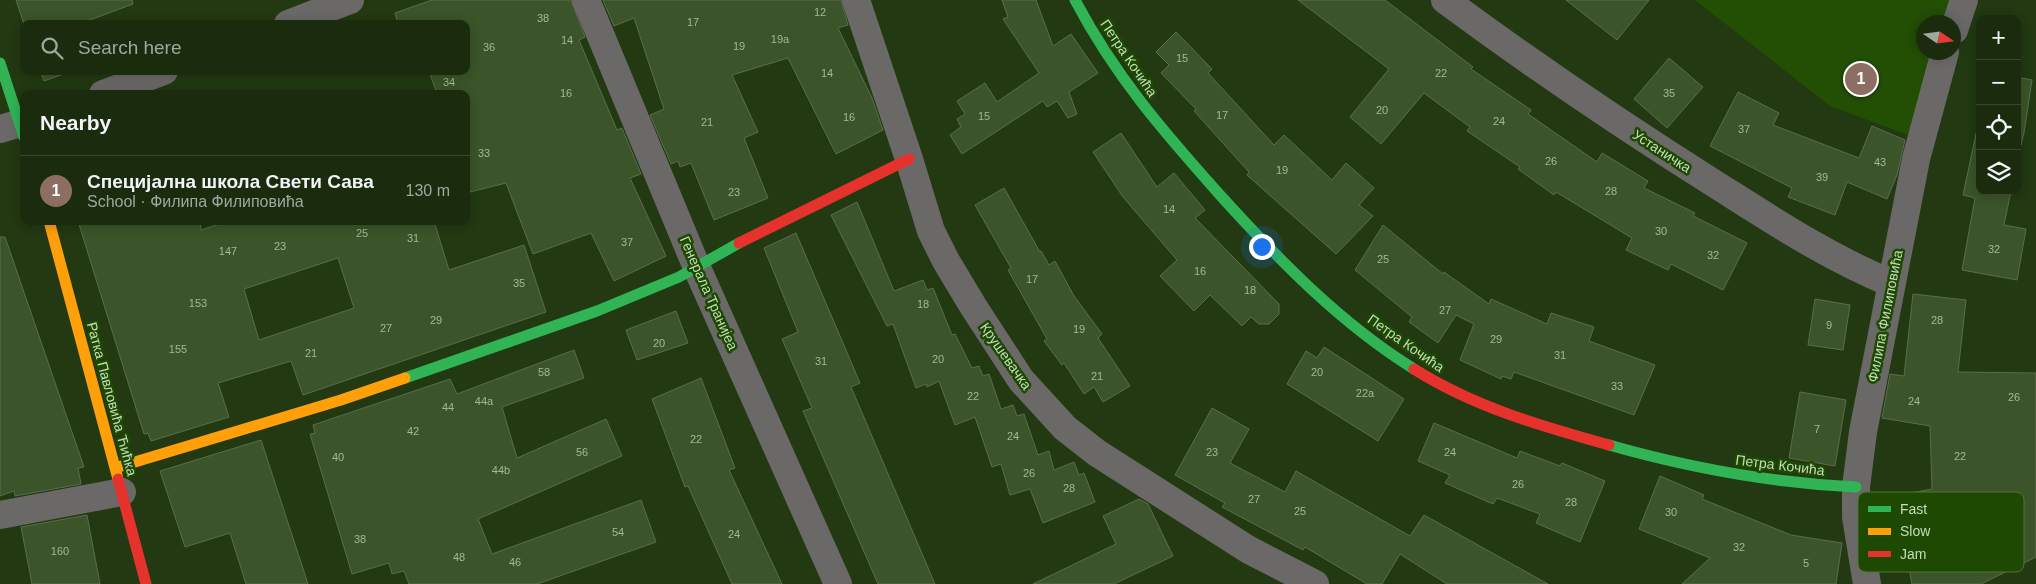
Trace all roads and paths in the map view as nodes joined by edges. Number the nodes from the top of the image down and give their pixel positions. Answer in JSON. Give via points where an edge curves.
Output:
{"nodes":[{"id":1,"x":350,"y":0,"type":"edge"},
{"id":2,"x":586,"y":0,"type":"edge"},
{"id":3,"x":856,"y":0,"type":"edge"},
{"id":4,"x":1075,"y":0,"type":"edge"},
{"id":5,"x":1445,"y":0,"type":"edge"},
{"id":6,"x":1964,"y":0,"type":"edge"},
{"id":7,"x":1959,"y":15,"type":"edge"},
{"id":8,"x":298,"y":20,"type":"edge"},
{"id":9,"x":1943,"y":60,"type":"edge"},
{"id":10,"x":0,"y":63,"type":"edge"},
{"id":11,"x":153,"y":75,"type":"edge"},
{"id":12,"x":114,"y":90,"type":"edge"},
{"id":13,"x":17,"y":128,"type":"edge"},
{"id":14,"x":909,"y":159,"type":"junction"},
{"id":15,"x":50,"y":225,"type":"edge"},
{"id":16,"x":697,"y":268,"type":"junction"},
{"id":17,"x":1891,"y":283,"type":"junction"},
{"id":18,"x":119,"y":480,"type":"junction"},
{"id":19,"x":1856,"y":487,"type":"junction"},
{"id":20,"x":0,"y":514,"type":"edge"},
{"id":21,"x":1858,"y":528,"type":"edge"},
{"id":22,"x":146,"y":584,"type":"edge"},
{"id":23,"x":838,"y":584,"type":"edge"},
{"id":24,"x":1315,"y":584,"type":"edge"}],
"edges":[{"from":1,"to":8,"type":"street"},
{"from":2,"to":16,"type":"street","name":"Генерала Транијеа"},
{"from":3,"to":14,"type":"street","name":"Крушевачка"},
{"from":4,"to":19,"type":"street","name":"Петра Кочића","via":[[1130,90],[1272,251],[1379,346],[1431,380],[1526,422],[1698,469],[1820,486]]},
{"from":5,"to":17,"type":"street","name":"Устаничка","via":[[1642,138],[1814,245]]},
{"from":6,"to":7,"type":"street"},
{"from":9,"to":17,"type":"street","name":"Филипа Филиповића","via":[[1916,159]]},
{"from":10,"to":13,"type":"street"},
{"from":11,"to":12,"type":"street"},
{"from":14,"to":16,"type":"street","via":[[745,240]]},
{"from":14,"to":24,"type":"street","name":"Крушевачка","via":[[931,231],[946,261],[1001,353],[1045,409],[1097,453],[1242,545]]},
{"from":15,"to":18,"type":"street","name":"Ратка Павловића Ћићка"},
{"from":16,"to":18,"type":"street","via":[[597,311],[332,402]]},
{"from":16,"to":23,"type":"street","name":"Генерала Транијеа"},
{"from":17,"to":19,"type":"street","name":"Филипа Филиповића","via":[[1862,432]]},
{"from":18,"to":20,"type":"street"},
{"from":18,"to":22,"type":"street","name":"Ратка Павловића Ћићка"},
{"from":19,"to":21,"type":"street","name":"Филипа Филиповића"}]}
